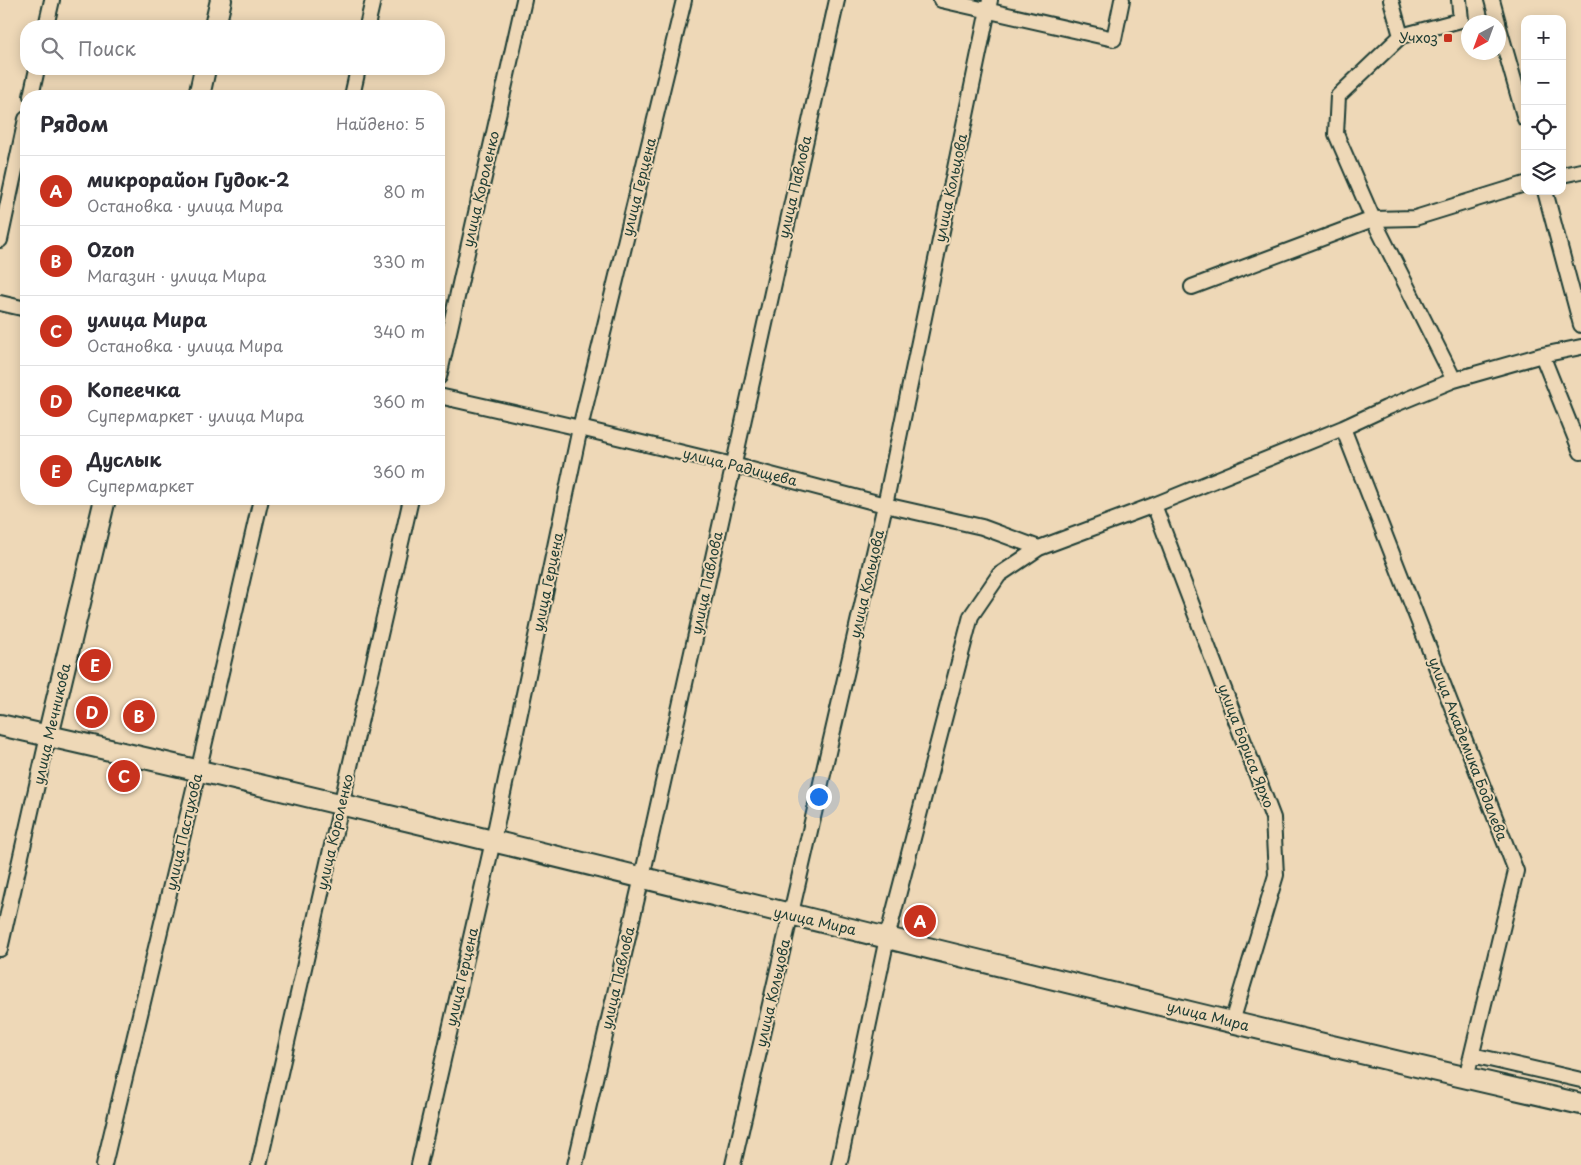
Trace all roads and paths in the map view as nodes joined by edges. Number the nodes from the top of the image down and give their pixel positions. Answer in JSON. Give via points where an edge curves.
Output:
{"nodes":[{"id":1,"x":52,"y":0,"type":"edge"},
{"id":2,"x":221,"y":0,"type":"edge"},
{"id":3,"x":373,"y":0,"type":"edge"},
{"id":4,"x":524,"y":0,"type":"edge"},
{"id":5,"x":684,"y":0,"type":"edge"},
{"id":6,"x":837,"y":0,"type":"edge"},
{"id":7,"x":941,"y":0,"type":"edge"},
{"id":8,"x":1122,"y":0,"type":"edge"},
{"id":9,"x":1391,"y":0,"type":"edge"},
{"id":10,"x":1492,"y":0,"type":"edge"},
{"id":11,"x":1463,"y":1,"type":"edge"},
{"id":12,"x":989,"y":5,"type":"edge"},
{"id":13,"x":1496,"y":15,"type":"edge"},
{"id":14,"x":47,"y":20,"type":"edge"},
{"id":15,"x":216,"y":20,"type":"edge"},
{"id":16,"x":368,"y":20,"type":"edge"},
{"id":17,"x":1401,"y":36,"type":"junction"},
{"id":18,"x":1506,"y":51,"type":"edge"},
{"id":19,"x":36,"y":75,"type":"edge"},
{"id":20,"x":204,"y":75,"type":"edge"},
{"id":21,"x":357,"y":75,"type":"edge"},
{"id":22,"x":32,"y":90,"type":"edge"},
{"id":23,"x":201,"y":90,"type":"edge"},
{"id":24,"x":353,"y":90,"type":"edge"},
{"id":25,"x":1521,"y":105,"type":"edge"},
{"id":26,"x":20,"y":147,"type":"edge"},
{"id":27,"x":1581,"y":172,"type":"edge"},
{"id":28,"x":1566,"y":174,"type":"edge"},
{"id":29,"x":1521,"y":185,"type":"edge"},
{"id":30,"x":1546,"y":195,"type":"edge"},
{"id":31,"x":1373,"y":219,"type":"junction"},
{"id":32,"x":0,"y":240,"type":"edge"},
{"id":33,"x":1192,"y":287,"type":"dead end"},
{"id":34,"x":0,"y":303,"type":"edge"},
{"id":35,"x":20,"y":308,"type":"edge"},
{"id":36,"x":1581,"y":325,"type":"edge"},
{"id":37,"x":1581,"y":347,"type":"edge"},
{"id":38,"x":445,"y":351,"type":"edge"},
{"id":39,"x":1542,"y":355,"type":"junction"},
{"id":40,"x":1454,"y":380,"type":"junction"},
{"id":41,"x":445,"y":397,"type":"edge"},
{"id":42,"x":580,"y":428,"type":"junction"},
{"id":43,"x":1343,"y":428,"type":"junction"},
{"id":44,"x":1581,"y":452,"type":"edge"},
{"id":45,"x":733,"y":465,"type":"junction"},
{"id":46,"x":104,"y":505,"type":"edge"},
{"id":47,"x":260,"y":505,"type":"edge"},
{"id":48,"x":410,"y":505,"type":"edge"},
{"id":49,"x":885,"y":505,"type":"junction"},
{"id":50,"x":1154,"y":505,"type":"junction"},
{"id":51,"x":1039,"y":548,"type":"junction"},
{"id":52,"x":0,"y":725,"type":"edge"},
{"id":53,"x":48,"y":736,"type":"junction"},
{"id":54,"x":198,"y":772,"type":"junction"},
{"id":55,"x":342,"y":804,"type":"junction"},
{"id":56,"x":494,"y":841,"type":"junction"},
{"id":57,"x":642,"y":876,"type":"junction"},
{"id":58,"x":791,"y":915,"type":"junction"},
{"id":59,"x":887,"y":938,"type":"junction"},
{"id":60,"x":0,"y":949,"type":"edge"},
{"id":61,"x":1232,"y":1022,"type":"junction"},
{"id":62,"x":1472,"y":1055,"type":"junction"},
{"id":63,"x":1466,"y":1078,"type":"junction"},
{"id":64,"x":1581,"y":1080,"type":"edge"},
{"id":65,"x":1581,"y":1104,"type":"edge"},
{"id":66,"x":104,"y":1165,"type":"edge"},
{"id":67,"x":259,"y":1165,"type":"edge"},
{"id":68,"x":419,"y":1165,"type":"edge"},
{"id":69,"x":575,"y":1165,"type":"edge"},
{"id":70,"x":733,"y":1165,"type":"edge"},
{"id":71,"x":838,"y":1165,"type":"edge"}],
"edges":[{"from":1,"to":14,"type":"street"},
{"from":2,"to":15,"type":"main road"},
{"from":3,"to":16,"type":"street"},
{"from":4,"to":38,"type":"street","name":"улица Короленко"},
{"from":5,"to":42,"type":"street","name":"улица Герцена"},
{"from":6,"to":45,"type":"street","name":"улица Павлова"},
{"from":7,"to":12,"type":"street"},
{"from":8,"to":12,"type":"street","via":[[1114,39]]},
{"from":9,"to":17,"type":"street"},
{"from":10,"to":13,"type":"street"},
{"from":11,"to":17,"type":"street","via":[[1461,20]]},
{"from":12,"to":49,"type":"street","name":"улица Кольцова"},
{"from":17,"to":31,"type":"street","via":[[1338,96],[1336,134]]},
{"from":18,"to":25,"type":"street"},
{"from":19,"to":22,"type":"street"},
{"from":20,"to":23,"type":"main road"},
{"from":21,"to":24,"type":"street"},
{"from":26,"to":32,"type":"street"},
{"from":27,"to":28,"type":"street"},
{"from":29,"to":31,"type":"street","via":[[1415,218]]},
{"from":30,"to":36,"type":"street"},
{"from":31,"to":33,"type":"street"},
{"from":31,"to":40,"type":"street"},
{"from":34,"to":35,"type":"street"},
{"from":37,"to":39,"type":"street"},
{"from":39,"to":40,"type":"street"},
{"from":39,"to":44,"type":"street"},
{"from":40,"to":43,"type":"street"},
{"from":41,"to":42,"type":"street","name":"улица Радищева"},
{"from":42,"to":45,"type":"street","name":"улица Радищева"},
{"from":42,"to":56,"type":"street","name":"улица Герцена"},
{"from":43,"to":50,"type":"street"},
{"from":43,"to":62,"type":"street","name":"улица Академика Бодалева","via":[[1516,870]]},
{"from":45,"to":49,"type":"street","name":"улица Радищева"},
{"from":45,"to":57,"type":"street","name":"улица Павлова"},
{"from":46,"to":53,"type":"main road","name":"улица Мечникова"},
{"from":47,"to":54,"type":"street","name":"улица Пастухова"},
{"from":48,"to":55,"type":"street","name":"улица Короленко"},
{"from":49,"to":51,"type":"street","name":"улица Радищева","via":[[982,527]]},
{"from":49,"to":58,"type":"street","name":"улица Кольцова"},
{"from":50,"to":51,"type":"street"},
{"from":50,"to":61,"type":"street","name":"улица Бориса Ярхо","via":[[1273,818],[1276,875]]},
{"from":51,"to":59,"type":"street","via":[[999,575],[971,616]]},
{"from":52,"to":53,"type":"main road","name":"улица Мира"},
{"from":53,"to":54,"type":"main road","name":"улица Мира"},
{"from":53,"to":60,"type":"street","name":"улица Мечникова"},
{"from":54,"to":55,"type":"main road","name":"улица Мира"},
{"from":54,"to":66,"type":"street","name":"улица Пастухова"},
{"from":55,"to":56,"type":"main road","name":"улица Мира"},
{"from":55,"to":67,"type":"street","name":"улица Короленко"},
{"from":56,"to":57,"type":"main road","name":"улица Мира"},
{"from":56,"to":68,"type":"street","name":"улица Герцена"},
{"from":57,"to":58,"type":"main road","name":"улица Мира"},
{"from":57,"to":69,"type":"street","name":"улица Павлова"},
{"from":58,"to":59,"type":"main road","name":"улица Мира"},
{"from":58,"to":70,"type":"street","name":"улица Кольцова"},
{"from":59,"to":61,"type":"main road","name":"улица Мира"},
{"from":59,"to":71,"type":"street"},
{"from":61,"to":63,"type":"main road","name":"улица Мира"},
{"from":62,"to":63,"type":"street","name":"улица Академика Бодалева"},
{"from":62,"to":64,"type":"street"},
{"from":63,"to":65,"type":"main road","name":"улица Мира"}]}
